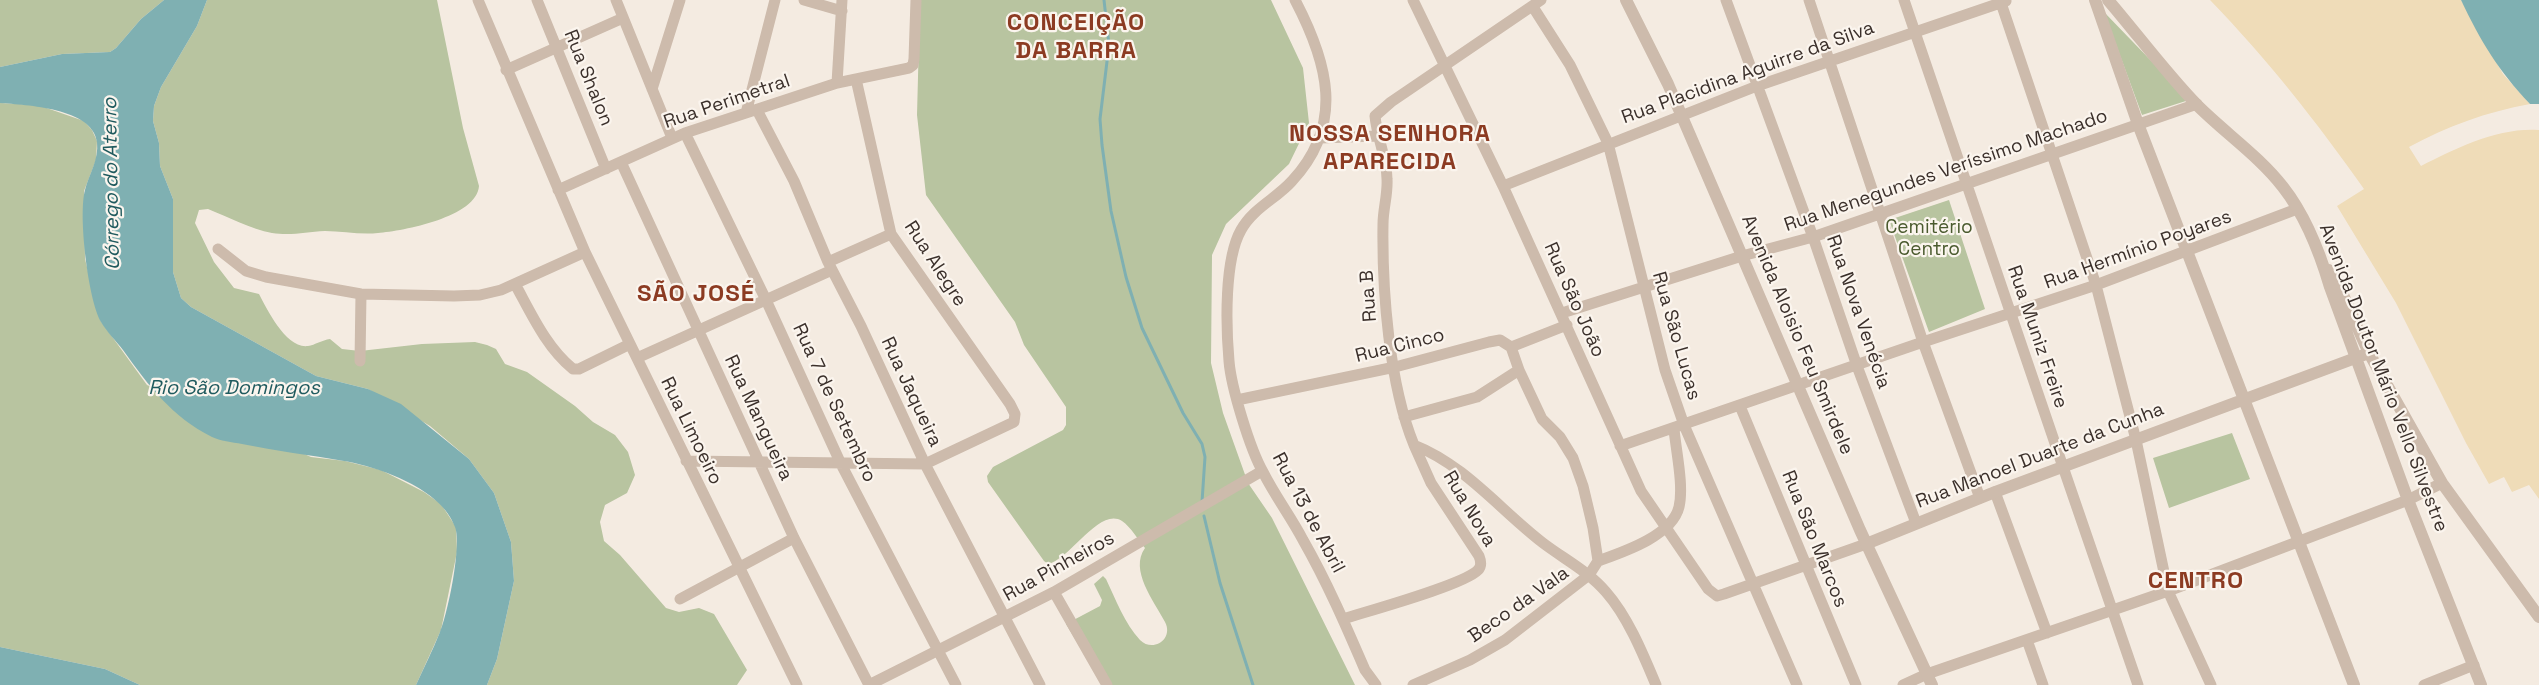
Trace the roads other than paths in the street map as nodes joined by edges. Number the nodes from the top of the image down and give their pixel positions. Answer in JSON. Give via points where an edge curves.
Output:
{"nodes":[{"id":1,"x":478,"y":0,"type":"edge"},
{"id":2,"x":537,"y":0,"type":"edge"},
{"id":3,"x":616,"y":0,"type":"edge"},
{"id":4,"x":680,"y":0,"type":"edge"},
{"id":5,"x":775,"y":0,"type":"edge"},
{"id":6,"x":804,"y":0,"type":"edge"},
{"id":7,"x":916,"y":0,"type":"edge"},
{"id":8,"x":1295,"y":0,"type":"edge"},
{"id":9,"x":1413,"y":0,"type":"edge"},
{"id":10,"x":1626,"y":0,"type":"edge"},
{"id":11,"x":1726,"y":0,"type":"edge"},
{"id":12,"x":1809,"y":0,"type":"edge"},
{"id":13,"x":1904,"y":0,"type":"edge"},
{"id":14,"x":2095,"y":0,"type":"edge"},
{"id":15,"x":2108,"y":0,"type":"edge"},
{"id":16,"x":2002,"y":1,"type":"edge"},
{"id":17,"x":1537,"y":3,"type":"edge"},
{"id":18,"x":842,"y":6,"type":"edge"},
{"id":19,"x":623,"y":18,"type":"junction"},
{"id":20,"x":1915,"y":30,"type":"junction"},
{"id":21,"x":557,"y":49,"type":"junction"},
{"id":22,"x":1830,"y":60,"type":"junction"},
{"id":23,"x":1444,"y":66,"type":"junction"},
{"id":24,"x":506,"y":70,"type":"junction"},
{"id":25,"x":856,"y":79,"type":"junction"},
{"id":26,"x":836,"y":83,"type":"junction"},
{"id":27,"x":1756,"y":86,"type":"junction"},
{"id":28,"x":652,"y":89,"type":"junction"},
{"id":29,"x":2197,"y":104,"type":"junction"},
{"id":30,"x":757,"y":110,"type":"junction"},
{"id":31,"x":746,"y":113,"type":"junction"},
{"id":32,"x":1682,"y":114,"type":"junction"},
{"id":33,"x":2138,"y":124,"type":"junction"},
{"id":34,"x":685,"y":133,"type":"junction"},
{"id":35,"x":1376,"y":136,"type":"junction"},
{"id":36,"x":672,"y":138,"type":"junction"},
{"id":37,"x":1321,"y":138,"type":"junction"},
{"id":38,"x":1608,"y":143,"type":"junction"},
{"id":39,"x":2050,"y":154,"type":"junction"},
{"id":40,"x":621,"y":162,"type":"junction"},
{"id":41,"x":606,"y":169,"type":"junction"},
{"id":42,"x":1968,"y":183,"type":"junction"},
{"id":43,"x":1503,"y":186,"type":"junction"},
{"id":44,"x":558,"y":190,"type":"junction"},
{"id":45,"x":2298,"y":209,"type":"junction"},
{"id":46,"x":1881,"y":213,"type":"junction"},
{"id":47,"x":891,"y":234,"type":"junction"},
{"id":48,"x":1813,"y":237,"type":"junction"},
{"id":49,"x":218,"y":249,"type":"dead end"},
{"id":50,"x":586,"y":252,"type":"junction"},
{"id":51,"x":2188,"y":252,"type":"junction"},
{"id":52,"x":1742,"y":256,"type":"junction"},
{"id":53,"x":2321,"y":257,"type":"junction"},
{"id":54,"x":830,"y":266,"type":"junction"},
{"id":55,"x":515,"y":284,"type":"junction"},
{"id":56,"x":2096,"y":285,"type":"junction"},
{"id":57,"x":1643,"y":289,"type":"junction"},
{"id":58,"x":361,"y":294,"type":"junction"},
{"id":59,"x":766,"y":300,"type":"junction"},
{"id":60,"x":1562,"y":313,"type":"junction"},
{"id":61,"x":2009,"y":314,"type":"junction"},
{"id":62,"x":1567,"y":325,"type":"junction"},
{"id":63,"x":698,"y":329,"type":"junction"},
{"id":64,"x":1923,"y":342,"type":"junction"},
{"id":65,"x":630,"y":344,"type":"junction"},
{"id":66,"x":1511,"y":346,"type":"junction"},
{"id":67,"x":2369,"y":353,"type":"junction"},
{"id":68,"x":638,"y":358,"type":"junction"},
{"id":69,"x":2356,"y":358,"type":"junction"},
{"id":70,"x":360,"y":361,"type":"dead end"},
{"id":71,"x":1857,"y":366,"type":"junction"},
{"id":72,"x":1395,"y":368,"type":"junction"},
{"id":73,"x":1519,"y":370,"type":"junction"},
{"id":74,"x":1799,"y":384,"type":"junction"},
{"id":75,"x":2245,"y":399,"type":"junction"},
{"id":76,"x":1237,"y":400,"type":"junction"},
{"id":77,"x":1740,"y":406,"type":"junction"},
{"id":78,"x":1404,"y":417,"type":"junction"},
{"id":79,"x":1679,"y":427,"type":"junction"},
{"id":80,"x":2136,"y":440,"type":"junction"},
{"id":81,"x":1414,"y":445,"type":"junction"},
{"id":82,"x":1620,"y":446,"type":"junction"},
{"id":83,"x":686,"y":461,"type":"junction"},
{"id":84,"x":759,"y":461,"type":"junction"},
{"id":85,"x":841,"y":464,"type":"junction"},
{"id":86,"x":926,"y":464,"type":"junction"},
{"id":87,"x":2063,"y":466,"type":"junction"},
{"id":88,"x":1262,"y":471,"type":"junction"},
{"id":89,"x":2442,"y":483,"type":"junction"},
{"id":90,"x":1995,"y":492,"type":"junction"},
{"id":91,"x":1980,"y":498,"type":"junction"},
{"id":92,"x":2408,"y":500,"type":"junction"},
{"id":93,"x":1916,"y":523,"type":"junction"},
{"id":94,"x":1667,"y":527,"type":"junction"},
{"id":95,"x":794,"y":538,"type":"junction"},
{"id":96,"x":2298,"y":541,"type":"junction"},
{"id":97,"x":1866,"y":544,"type":"junction"},
{"id":98,"x":1598,"y":561,"type":"junction"},
{"id":99,"x":1806,"y":563,"type":"junction"},
{"id":100,"x":739,"y":569,"type":"junction"},
{"id":101,"x":1590,"y":576,"type":"junction"},
{"id":102,"x":1752,"y":584,"type":"junction"},
{"id":103,"x":2168,"y":591,"type":"junction"},
{"id":104,"x":1054,"y":592,"type":"junction"},
{"id":105,"x":1724,"y":594,"type":"joint"},
{"id":106,"x":680,"y":599,"type":"dead end"},
{"id":107,"x":2112,"y":610,"type":"junction"},
{"id":108,"x":1004,"y":617,"type":"junction"},
{"id":109,"x":2539,"y":617,"type":"edge"},
{"id":110,"x":1343,"y":619,"type":"junction"},
{"id":111,"x":2047,"y":633,"type":"junction"},
{"id":112,"x":2027,"y":640,"type":"junction"},
{"id":113,"x":938,"y":651,"type":"junction"},
{"id":114,"x":2474,"y":665,"type":"junction"},
{"id":115,"x":1929,"y":679,"type":"edge"},
{"id":116,"x":797,"y":685,"type":"edge"},
{"id":117,"x":869,"y":685,"type":"edge"},
{"id":118,"x":956,"y":685,"type":"edge"},
{"id":119,"x":1040,"y":685,"type":"edge"},
{"id":120,"x":1107,"y":685,"type":"edge"},
{"id":121,"x":1376,"y":685,"type":"edge"},
{"id":122,"x":1413,"y":685,"type":"edge"},
{"id":123,"x":1656,"y":685,"type":"edge"},
{"id":124,"x":1797,"y":685,"type":"edge"},
{"id":125,"x":1856,"y":685,"type":"edge"},
{"id":126,"x":1903,"y":685,"type":"edge"},
{"id":127,"x":2043,"y":685,"type":"edge"},
{"id":128,"x":2138,"y":685,"type":"edge"},
{"id":129,"x":2211,"y":685,"type":"edge"},
{"id":130,"x":2354,"y":685,"type":"edge"},
{"id":131,"x":2424,"y":685,"type":"edge"},
{"id":132,"x":2481,"y":685,"type":"edge"}],
"edges":[{"from":1,"to":24,"type":"street","name":"Rua Limoeiro"},
{"from":2,"to":21,"type":"street","name":"Rua Shalon"},
{"from":3,"to":19,"type":"street"},
{"from":4,"to":28,"type":"street"},
{"from":5,"to":31,"type":"street"},
{"from":6,"to":18,"type":"street"},
{"from":7,"to":25,"type":"street","name":"Rua Perimetral","via":[[913,65]]},
{"from":8,"to":37,"type":"street","name":"Rua 13 de Abril","via":[[1320,55],[1326,89]]},
{"from":9,"to":23,"type":"street","name":"Rua São João"},
{"from":10,"to":32,"type":"street","name":"Avenida Aloisio Feu Smirdele"},
{"from":11,"to":27,"type":"street","name":"Rua Nova Venécia"},
{"from":12,"to":22,"type":"street"},
{"from":13,"to":20,"type":"street","name":"Rua Muniz Freire"},
{"from":14,"to":33,"type":"street"},
{"from":15,"to":29,"type":"street","name":"Avenida Doutor Mário Vello Silvestre"},
{"from":16,"to":20,"type":"street","name":"Rua Placidina Aguirre da Silva"},
{"from":16,"to":39,"type":"street"},
{"from":17,"to":23,"type":"street","name":"Rua B"},
{"from":17,"to":38,"type":"street","name":"Rua São Lucas"},
{"from":18,"to":26,"type":"street"},
{"from":19,"to":21,"type":"street"},
{"from":19,"to":28,"type":"street"},
{"from":20,"to":22,"type":"street","name":"Rua Placidina Aguirre da Silva"},
{"from":20,"to":42,"type":"street","name":"Rua Muniz Freire"},
{"from":21,"to":24,"type":"street"},
{"from":21,"to":41,"type":"street","name":"Rua Shalon"},
{"from":22,"to":27,"type":"street","name":"Rua Placidina Aguirre da Silva"},
{"from":22,"to":46,"type":"street"},
{"from":23,"to":35,"type":"street","name":"Rua B","via":[[1378,112],[1375,116]]},
{"from":23,"to":43,"type":"street","name":"Rua São João"},
{"from":24,"to":44,"type":"street","name":"Rua Limoeiro"},
{"from":25,"to":26,"type":"street","name":"Rua Perimetral"},
{"from":25,"to":47,"type":"street","name":"Rua Alegre"},
{"from":26,"to":30,"type":"street","name":"Rua Perimetral"},
{"from":27,"to":32,"type":"street","name":"Rua Placidina Aguirre da Silva"},
{"from":27,"to":48,"type":"street","name":"Rua Nova Venécia"},
{"from":28,"to":36,"type":"street"},
{"from":29,"to":33,"type":"street","name":"Rua Menegundes Veríssimo Machado"},
{"from":29,"to":45,"type":"street","name":"Avenida Doutor Mário Vello Silvestre","via":[[2270,172]]},
{"from":30,"to":31,"type":"street","name":"Rua Perimetral"},
{"from":30,"to":54,"type":"street","name":"Rua Jaqueira","via":[[794,181]]},
{"from":31,"to":34,"type":"street","name":"Rua Perimetral"},
{"from":32,"to":38,"type":"street","name":"Rua Placidina Aguirre da Silva"},
{"from":32,"to":52,"type":"street","name":"Avenida Aloisio Feu Smirdele"},
{"from":33,"to":39,"type":"street","name":"Rua Menegundes Veríssimo Machado"},
{"from":33,"to":51,"type":"street"},
{"from":34,"to":36,"type":"street","name":"Rua Perimetral"},
{"from":34,"to":59,"type":"street","name":"Rua 7 de Setembro"},
{"from":35,"to":37,"type":"street"},
{"from":35,"to":72,"type":"street","name":"Rua B","via":[[1387,176],[1383,227],[1388,323]]},
{"from":36,"to":40,"type":"street","name":"Rua Perimetral"},
{"from":37,"to":76,"type":"street","name":"Rua 13 de Abril","via":[[1291,182],[1249,219],[1235,244],[1229,284],[1229,362]]},
{"from":38,"to":43,"type":"street","name":"Rua Placidina Aguirre da Silva"},
{"from":38,"to":57,"type":"street","name":"Rua São Lucas"},
{"from":39,"to":42,"type":"street","name":"Rua Menegundes Veríssimo Machado"},
{"from":39,"to":56,"type":"street"},
{"from":40,"to":41,"type":"street","name":"Rua Perimetral"},
{"from":40,"to":63,"type":"street","name":"Rua Mangueira"},
{"from":41,"to":44,"type":"street","name":"Rua Perimetral"},
{"from":42,"to":46,"type":"street","name":"Rua Menegundes Veríssimo Machado"},
{"from":42,"to":61,"type":"street","name":"Rua Muniz Freire"},
{"from":43,"to":60,"type":"street","name":"Rua São João"},
{"from":44,"to":50,"type":"street","name":"Rua Limoeiro"},
{"from":45,"to":51,"type":"street","name":"Rua Hermínio Poyares"},
{"from":45,"to":53,"type":"street","name":"Avenida Doutor Mário Vello Silvestre"},
{"from":46,"to":48,"type":"street","name":"Rua Menegundes Veríssimo Machado"},
{"from":46,"to":64,"type":"street"},
{"from":47,"to":54,"type":"street"},
{"from":47,"to":86,"type":"street","name":"Rua Alegre","via":[[1015,414],[1014,422]]},
{"from":48,"to":52,"type":"street","name":"Rua Menegundes Veríssimo Machado"},
{"from":48,"to":71,"type":"street","name":"Rua Nova Venécia"},
{"from":49,"to":58,"type":"street","via":[[246,271]]},
{"from":50,"to":55,"type":"street"},
{"from":50,"to":65,"type":"street","name":"Rua Limoeiro"},
{"from":51,"to":56,"type":"street","name":"Rua Hermínio Poyares"},
{"from":51,"to":75,"type":"street"},
{"from":52,"to":57,"type":"street","name":"Rua Menegundes Veríssimo Machado"},
{"from":52,"to":74,"type":"street","name":"Avenida Aloisio Feu Smirdele"},
{"from":53,"to":67,"type":"street","via":[[2339,286]]},
{"from":53,"to":69,"type":"street","name":"Avenida Doutor Mário Vello Silvestre"},
{"from":54,"to":59,"type":"street"},
{"from":54,"to":86,"type":"street","name":"Rua Jaqueira"},
{"from":55,"to":58,"type":"street","via":[[480,295]]},
{"from":55,"to":65,"type":"street","via":[[550,344],[572,369],[579,369]]},
{"from":56,"to":61,"type":"street","name":"Rua Hermínio Poyares"},
{"from":56,"to":80,"type":"street"},
{"from":57,"to":60,"type":"street","name":"Rua Menegundes Veríssimo Machado"},
{"from":57,"to":79,"type":"street","name":"Rua São Lucas"},
{"from":58,"to":70,"type":"street"},
{"from":59,"to":63,"type":"street"},
{"from":59,"to":85,"type":"street","name":"Rua 7 de Setembro"},
{"from":60,"to":62,"type":"street","name":"Rua São João"},
{"from":61,"to":64,"type":"street","name":"Rua Hermínio Poyares"},
{"from":61,"to":87,"type":"street","name":"Rua Muniz Freire"},
{"from":62,"to":66,"type":"street","name":"Rua Cinco"},
{"from":62,"to":82,"type":"street","name":"Rua São João"},
{"from":63,"to":68,"type":"street"},
{"from":63,"to":84,"type":"street","name":"Rua Mangueira"},
{"from":64,"to":71,"type":"street","name":"Rua Hermínio Poyares"},
{"from":64,"to":91,"type":"street"},
{"from":65,"to":68,"type":"street","name":"Rua Limoeiro"},
{"from":66,"to":72,"type":"street","name":"Rua Cinco","via":[[1500,340],[1489,342]]},
{"from":66,"to":73,"type":"street"},
{"from":67,"to":69,"type":"street","name":"Rua Manoel Duarte da Cunha"},
{"from":67,"to":89,"type":"street"},
{"from":68,"to":83,"type":"street","name":"Rua Limoeiro"},
{"from":69,"to":75,"type":"street","name":"Rua Manoel Duarte da Cunha"},
{"from":69,"to":92,"type":"street","name":"Avenida Doutor Mário Vello Silvestre"},
{"from":71,"to":74,"type":"street","name":"Rua Hermínio Poyares"},
{"from":71,"to":93,"type":"street","name":"Rua Nova Venécia"},
{"from":72,"to":76,"type":"street","name":"Rua Cinco"},
{"from":72,"to":78,"type":"street","name":"Rua B"},
{"from":73,"to":78,"type":"street","via":[[1477,397]]},
{"from":73,"to":98,"type":"street","via":[[1542,419],[1560,437],[1573,458],[1593,528]]},
{"from":74,"to":77,"type":"street","name":"Rua Hermínio Poyares"},
{"from":74,"to":97,"type":"street","name":"Avenida Aloisio Feu Smirdele"},
{"from":75,"to":80,"type":"street","name":"Rua Manoel Duarte da Cunha"},
{"from":75,"to":96,"type":"street"},
{"from":76,"to":88,"type":"street","name":"Rua 13 de Abril"},
{"from":77,"to":79,"type":"street","name":"Rua Hermínio Poyares"},
{"from":77,"to":99,"type":"street","name":"Rua São Marcos"},
{"from":78,"to":81,"type":"street","name":"Rua B"},
{"from":79,"to":82,"type":"street","name":"Rua Hermínio Poyares"},
{"from":79,"to":94,"type":"street","via":[[1679,507]]},
{"from":79,"to":102,"type":"street","name":"Rua São Lucas"},
{"from":80,"to":87,"type":"street","name":"Rua Manoel Duarte da Cunha"},
{"from":80,"to":103,"type":"street"},
{"from":81,"to":101,"type":"street","via":[[1456,467],[1543,543]]},
{"from":81,"to":110,"type":"street","name":"Rua Nova","via":[[1432,483],[1479,556],[1480,566],[1458,582]]},
{"from":82,"to":94,"type":"street","name":"Rua São João","via":[[1641,491]]},
{"from":83,"to":84,"type":"street"},
{"from":83,"to":100,"type":"street","name":"Rua Limoeiro"},
{"from":84,"to":85,"type":"street"},
{"from":84,"to":95,"type":"street","name":"Rua Mangueira"},
{"from":85,"to":86,"type":"street"},
{"from":85,"to":113,"type":"street","name":"Rua 7 de Setembro"},
{"from":86,"to":108,"type":"street","name":"Rua Jaqueira"},
{"from":87,"to":90,"type":"street","name":"Rua Manoel Duarte da Cunha"},
{"from":87,"to":107,"type":"street","name":"Rua Muniz Freire"},
{"from":88,"to":104,"type":"street","name":"Rua Pinheiros"},
{"from":88,"to":110,"type":"street","name":"Rua 13 de Abril","via":[[1304,540]]},
{"from":89,"to":92,"type":"street"},
{"from":89,"to":109,"type":"street"},
{"from":90,"to":91,"type":"street","name":"Rua Manoel Duarte da Cunha"},
{"from":90,"to":111,"type":"street"},
{"from":91,"to":93,"type":"street","name":"Rua Manoel Duarte da Cunha"},
{"from":92,"to":96,"type":"street"},
{"from":92,"to":114,"type":"street","name":"Avenida Doutor Mário Vello Silvestre"},
{"from":93,"to":97,"type":"street","name":"Rua Manoel Duarte da Cunha"},
{"from":94,"to":98,"type":"street","via":[[1638,546]]},
{"from":94,"to":105,"type":"street","name":"Rua São João","via":[[1712,594]]},
{"from":95,"to":100,"type":"street"},
{"from":95,"to":117,"type":"street","name":"Rua Mangueira"},
{"from":96,"to":103,"type":"street"},
{"from":96,"to":130,"type":"street"},
{"from":97,"to":99,"type":"street","name":"Rua Manoel Duarte da Cunha"},
{"from":97,"to":115,"type":"street","name":"Avenida Aloisio Feu Smirdele"},
{"from":98,"to":101,"type":"street"},
{"from":99,"to":102,"type":"street","name":"Rua Manoel Duarte da Cunha"},
{"from":99,"to":125,"type":"street","name":"Rua São Marcos"},
{"from":100,"to":106,"type":"street"},
{"from":100,"to":116,"type":"street","name":"Rua Limoeiro"},
{"from":101,"to":122,"type":"street","name":"Beco da Vala","via":[[1505,640],[1470,660]]},
{"from":101,"to":123,"type":"street","via":[[1613,602]]},
{"from":102,"to":105,"type":"street","name":"Rua Manoel Duarte da Cunha"},
{"from":102,"to":124,"type":"street","name":"Rua São Lucas"},
{"from":103,"to":107,"type":"street"},
{"from":103,"to":129,"type":"street"},
{"from":104,"to":108,"type":"street","name":"Rua Pinheiros"},
{"from":104,"to":120,"type":"street"},
{"from":107,"to":111,"type":"street"},
{"from":107,"to":128,"type":"street","name":"Rua Muniz Freire"},
{"from":108,"to":113,"type":"street","name":"Rua Pinheiros"},
{"from":108,"to":119,"type":"street","name":"Rua Jaqueira"},
{"from":110,"to":121,"type":"street","name":"Rua 13 de Abril","via":[[1365,670]]},
{"from":111,"to":112,"type":"street"},
{"from":112,"to":115,"type":"street"},
{"from":112,"to":127,"type":"street"},
{"from":113,"to":117,"type":"street","name":"Rua Pinheiros"},
{"from":113,"to":118,"type":"street","name":"Rua 7 de Setembro"},
{"from":114,"to":131,"type":"street"},
{"from":114,"to":132,"type":"street","name":"Avenida Doutor Mário Vello Silvestre"},
{"from":115,"to":126,"type":"street"}]}
